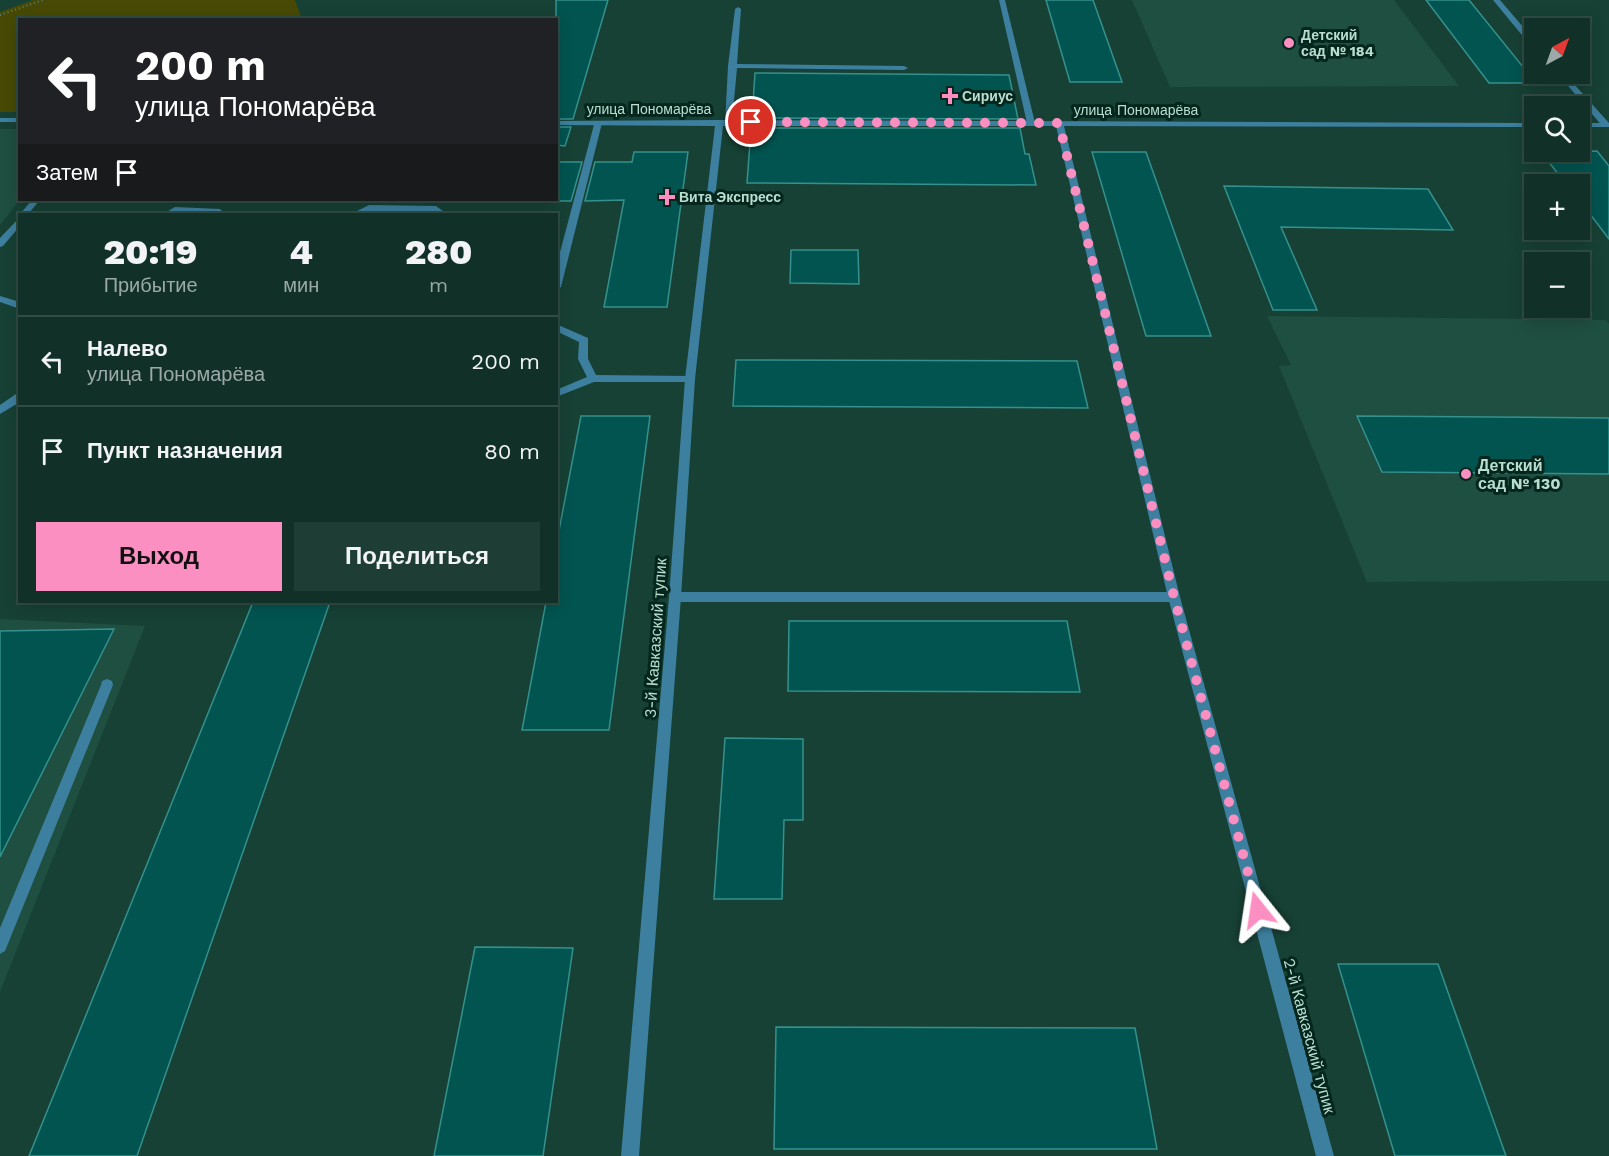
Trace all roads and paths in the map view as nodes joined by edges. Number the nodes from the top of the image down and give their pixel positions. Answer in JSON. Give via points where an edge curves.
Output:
{"nodes":[{"id":1,"x":43,"y":0,"type":"edge"},
{"id":2,"x":1002,"y":0,"type":"edge"},
{"id":3,"x":1496,"y":0,"type":"edge"},
{"id":4,"x":738,"y":9,"type":"dead end"},
{"id":5,"x":0,"y":15,"type":"edge"},
{"id":6,"x":1524,"y":32,"type":"edge"},
{"id":7,"x":732,"y":66,"type":"junction"},
{"id":8,"x":904,"y":68,"type":"dead end"},
{"id":9,"x":1570,"y":84,"type":"edge"},
{"id":10,"x":0,"y":120,"type":"edge"},
{"id":11,"x":18,"y":120,"type":"edge"},
{"id":12,"x":724,"y":122,"type":"junction"},
{"id":13,"x":558,"y":123,"type":"edge"},
{"id":14,"x":598,"y":123,"type":"junction"},
{"id":15,"x":1031,"y":123,"type":"junction"},
{"id":16,"x":1059,"y":123,"type":"junction"},
{"id":17,"x":1524,"y":125,"type":"edge"},
{"id":18,"x":1590,"y":125,"type":"edge"},
{"id":19,"x":1608,"y":126,"type":"edge"},
{"id":20,"x":35,"y":201,"type":"edge"},
{"id":21,"x":25,"y":213,"type":"edge"},
{"id":22,"x":169,"y":213,"type":"edge"},
{"id":23,"x":220,"y":213,"type":"edge"},
{"id":24,"x":358,"y":213,"type":"edge"},
{"id":25,"x":442,"y":213,"type":"edge"},
{"id":26,"x":18,"y":222,"type":"edge"},
{"id":27,"x":0,"y":244,"type":"edge"},
{"id":28,"x":558,"y":279,"type":"edge"},
{"id":29,"x":0,"y":299,"type":"edge"},
{"id":30,"x":18,"y":305,"type":"edge"},
{"id":31,"x":558,"y":328,"type":"edge"},
{"id":32,"x":593,"y":378,"type":"junction"},
{"id":33,"x":690,"y":379,"type":"junction"},
{"id":34,"x":558,"y":393,"type":"edge"},
{"id":35,"x":18,"y":398,"type":"edge"},
{"id":36,"x":0,"y":410,"type":"edge"},
{"id":37,"x":675,"y":597,"type":"junction"},
{"id":38,"x":1174,"y":597,"type":"junction"},
{"id":39,"x":107,"y":684,"type":"dead end"},
{"id":40,"x":0,"y":946,"type":"edge"},
{"id":41,"x":630,"y":1156,"type":"edge"},
{"id":42,"x":1325,"y":1156,"type":"edge"}],
"edges":[{"from":1,"to":5,"type":"path"},
{"from":2,"to":15,"type":"street"},
{"from":3,"to":6,"type":"street"},
{"from":4,"to":7,"type":"street","name":"3-й Кавказский тупик"},
{"from":7,"to":8,"type":"street"},
{"from":7,"to":12,"type":"street","name":"3-й Кавказский тупик"},
{"from":9,"to":19,"type":"street"},
{"from":10,"to":11,"type":"street"},
{"from":12,"to":14,"type":"street","name":"улица Пономарёва"},
{"from":12,"to":15,"type":"street","name":"улица Пономарёва"},
{"from":12,"to":33,"type":"street","name":"3-й Кавказский тупик"},
{"from":13,"to":14,"type":"street","name":"улица Пономарёва"},
{"from":14,"to":28,"type":"street"},
{"from":15,"to":16,"type":"street","name":"улица Пономарёва"},
{"from":16,"to":17,"type":"street","name":"улица Пономарёва"},
{"from":16,"to":38,"type":"street","name":"2-й Кавказский тупик"},
{"from":18,"to":19,"type":"street"},
{"from":20,"to":21,"type":"street"},
{"from":22,"to":23,"type":"street"},
{"from":24,"to":25,"type":"street","via":[[369,208],[436,209]]},
{"from":26,"to":27,"type":"street"},
{"from":29,"to":30,"type":"street"},
{"from":31,"to":32,"type":"street","via":[[584,340],[583,359]]},
{"from":32,"to":33,"type":"street"},
{"from":32,"to":34,"type":"street"},
{"from":33,"to":37,"type":"street","name":"3-й Кавказский тупик"},
{"from":35,"to":36,"type":"street"},
{"from":37,"to":38,"type":"street"},
{"from":37,"to":41,"type":"street","name":"3-й Кавказский тупик"},
{"from":38,"to":42,"type":"street","name":"2-й Кавказский тупик"},
{"from":39,"to":40,"type":"street"}]}
